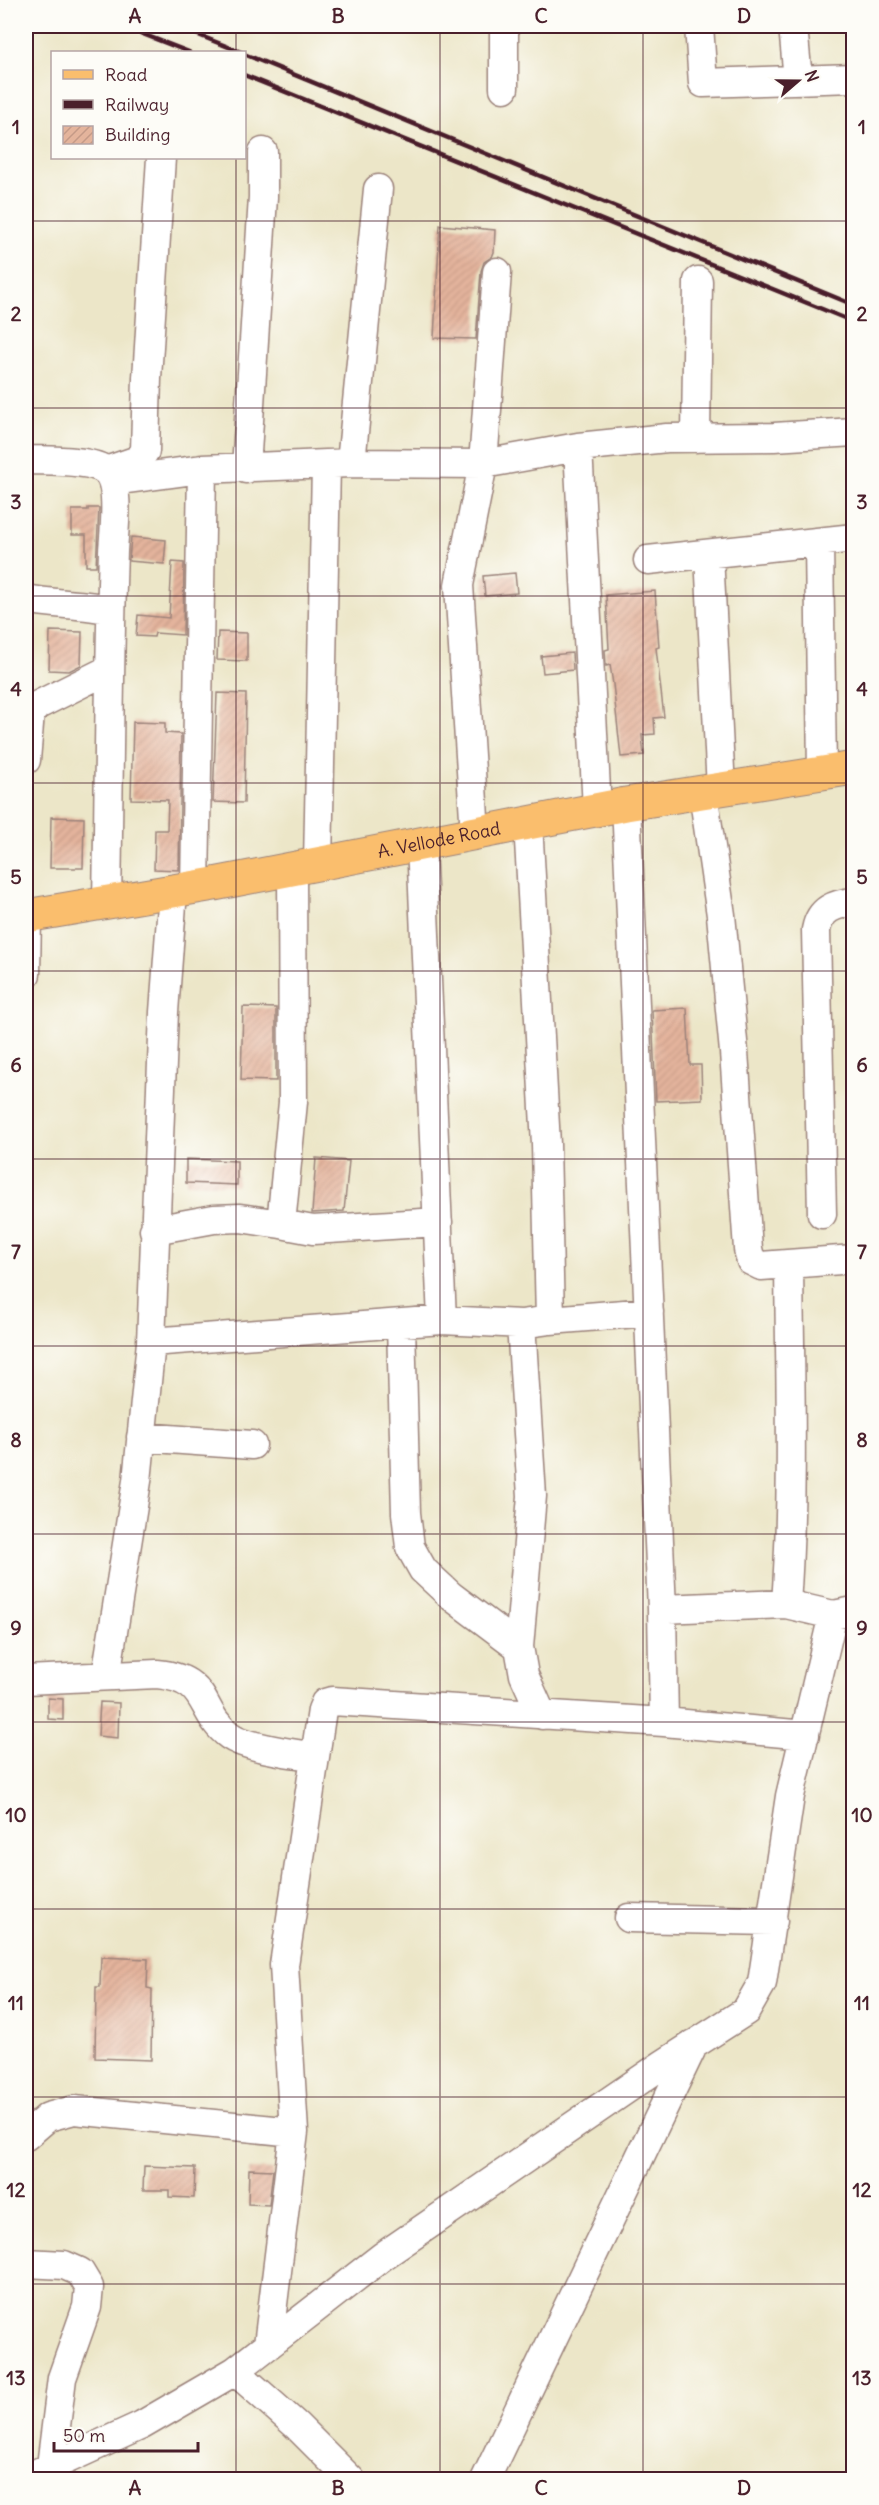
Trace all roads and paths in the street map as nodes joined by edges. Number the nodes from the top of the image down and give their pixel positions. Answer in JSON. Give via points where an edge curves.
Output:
{"nodes":[{"id":1,"x":504,"y":26,"type":"edge"},
{"id":2,"x":699,"y":26,"type":"edge"},
{"id":3,"x":793,"y":26,"type":"edge"},
{"id":4,"x":854,"y":78,"type":"edge"},
{"id":5,"x":798,"y":80,"type":"junction"},
{"id":6,"x":504,"y":88,"type":"dead end"},
{"id":7,"x":263,"y":152,"type":"dead end"},
{"id":8,"x":161,"y":159,"type":"edge"},
{"id":9,"x":378,"y":189,"type":"dead end"},
{"id":10,"x":497,"y":272,"type":"dead end"},
{"id":11,"x":698,"y":281,"type":"dead end"},
{"id":12,"x":854,"y":432,"type":"edge"},
{"id":13,"x":696,"y":438,"type":"junction"},
{"id":14,"x":579,"y":447,"type":"junction"},
{"id":15,"x":26,"y":460,"type":"edge"},
{"id":16,"x":338,"y":464,"type":"junction"},
{"id":17,"x":483,"y":464,"type":"junction"},
{"id":18,"x":202,"y":469,"type":"junction"},
{"id":19,"x":246,"y":469,"type":"junction"},
{"id":20,"x":109,"y":476,"type":"junction"},
{"id":21,"x":854,"y":538,"type":"edge"},
{"id":22,"x":819,"y":542,"type":"junction"},
{"id":23,"x":709,"y":555,"type":"junction"},
{"id":24,"x":648,"y":560,"type":"dead end"},
{"id":25,"x":26,"y":599,"type":"edge"},
{"id":26,"x":111,"y":610,"type":"junction"},
{"id":27,"x":110,"y":669,"type":"junction"},
{"id":28,"x":26,"y":760,"type":"edge"},
{"id":29,"x":838,"y":770,"type":"edge"},
{"id":30,"x":712,"y":790,"type":"junction"},
{"id":31,"x":612,"y":807,"type":"junction"},
{"id":32,"x":528,"y":823,"type":"junction"},
{"id":33,"x":475,"y":833,"type":"junction"},
{"id":34,"x":421,"y":844,"type":"junction"},
{"id":35,"x":305,"y":867,"type":"junction"},
{"id":36,"x":184,"y":890,"type":"junction"},
{"id":37,"x":854,"y":902,"type":"edge"},
{"id":38,"x":107,"y":903,"type":"junction"},
{"id":39,"x":26,"y":914,"type":"edge"},
{"id":40,"x":26,"y":974,"type":"edge"},
{"id":41,"x":822,"y":1214,"type":"dead end"},
{"id":42,"x":438,"y":1222,"type":"junction"},
{"id":43,"x":281,"y":1224,"type":"junction"},
{"id":44,"x":154,"y":1230,"type":"junction"},
{"id":45,"x":854,"y":1259,"type":"edge"},
{"id":46,"x":789,"y":1264,"type":"junction"},
{"id":47,"x":649,"y":1312,"type":"junction"},
{"id":48,"x":442,"y":1320,"type":"junction"},
{"id":49,"x":550,"y":1320,"type":"junction"},
{"id":50,"x":401,"y":1324,"type":"junction"},
{"id":51,"x":521,"y":1324,"type":"junction"},
{"id":52,"x":151,"y":1342,"type":"junction"},
{"id":53,"x":141,"y":1437,"type":"junction"},
{"id":54,"x":252,"y":1445,"type":"dead end"},
{"id":55,"x":786,"y":1604,"type":"junction"},
{"id":56,"x":662,"y":1609,"type":"junction"},
{"id":57,"x":843,"y":1613,"type":"edge"},
{"id":58,"x":519,"y":1647,"type":"junction"},
{"id":59,"x":106,"y":1676,"type":"junction"},
{"id":60,"x":26,"y":1680,"type":"edge"},
{"id":61,"x":542,"y":1714,"type":"junction"},
{"id":62,"x":664,"y":1722,"type":"junction"},
{"id":63,"x":805,"y":1735,"type":"junction"},
{"id":64,"x":315,"y":1757,"type":"junction"},
{"id":65,"x":629,"y":1918,"type":"dead end"},
{"id":66,"x":773,"y":1921,"type":"junction"},
{"id":67,"x":694,"y":2044,"type":"junction"},
{"id":68,"x":294,"y":2132,"type":"junction"},
{"id":69,"x":26,"y":2136,"type":"edge"},
{"id":70,"x":26,"y":2263,"type":"edge"},
{"id":71,"x":268,"y":2345,"type":"junction"},
{"id":72,"x":235,"y":2371,"type":"junction"},
{"id":73,"x":38,"y":2472,"type":"edge"},
{"id":74,"x":351,"y":2480,"type":"edge"},
{"id":75,"x":485,"y":2480,"type":"edge"}],
"edges":[{"from":1,"to":6,"type":"street"},
{"from":2,"to":5,"type":"street","via":[[704,83]]},
{"from":3,"to":5,"type":"street"},
{"from":4,"to":5,"type":"street"},
{"from":7,"to":19,"type":"street"},
{"from":8,"to":20,"type":"street","via":[[145,451],[138,460]]},
{"from":9,"to":16,"type":"street"},
{"from":10,"to":17,"type":"street"},
{"from":11,"to":13,"type":"street"},
{"from":12,"to":13,"type":"street"},
{"from":13,"to":14,"type":"street"},
{"from":14,"to":17,"type":"street"},
{"from":14,"to":31,"type":"street"},
{"from":15,"to":20,"type":"street","via":[[94,464]]},
{"from":16,"to":17,"type":"street"},
{"from":16,"to":19,"type":"street"},
{"from":16,"to":35,"type":"street"},
{"from":17,"to":33,"type":"street","via":[[459,585]]},
{"from":18,"to":19,"type":"street"},
{"from":18,"to":20,"type":"street"},
{"from":18,"to":36,"type":"street"},
{"from":20,"to":26,"type":"street","via":[[115,506]]},
{"from":21,"to":22,"type":"street"},
{"from":22,"to":23,"type":"street"},
{"from":22,"to":29,"type":"street"},
{"from":23,"to":24,"type":"street"},
{"from":23,"to":30,"type":"street"},
{"from":25,"to":26,"type":"street"},
{"from":26,"to":27,"type":"street"},
{"from":27,"to":28,"type":"street","via":[[38,705],[30,713]]},
{"from":27,"to":38,"type":"street"},
{"from":29,"to":30,"type":"main road","name":"A. Vellode Road"},
{"from":30,"to":31,"type":"main road","name":"A. Vellode Road"},
{"from":30,"to":46,"type":"street","via":[[748,1249],[751,1261],[761,1266]]},
{"from":31,"to":32,"type":"main road","name":"A. Vellode Road"},
{"from":31,"to":47,"type":"street"},
{"from":32,"to":33,"type":"main road","name":"A. Vellode Road"},
{"from":32,"to":49,"type":"street","via":[[546,1144]]},
{"from":33,"to":34,"type":"main road","name":"A. Vellode Road"},
{"from":34,"to":35,"type":"main road","name":"A. Vellode Road"},
{"from":34,"to":42,"type":"street"},
{"from":35,"to":36,"type":"main road","name":"A. Vellode Road"},
{"from":35,"to":43,"type":"street","via":[[293,1102]]},
{"from":36,"to":38,"type":"main road","name":"A. Vellode Road"},
{"from":36,"to":44,"type":"street","via":[[164,1012]]},
{"from":37,"to":41,"type":"street","via":[[837,903],[827,909],[818,918],[816,930]]},
{"from":38,"to":39,"type":"main road","name":"A. Vellode Road"},
{"from":39,"to":40,"type":"street"},
{"from":42,"to":43,"type":"street","via":[[313,1230]]},
{"from":42,"to":48,"type":"street"},
{"from":43,"to":44,"type":"street","via":[[214,1219]]},
{"from":44,"to":52,"type":"street"},
{"from":45,"to":46,"type":"street"},
{"from":46,"to":55,"type":"street"},
{"from":47,"to":49,"type":"street"},
{"from":47,"to":56,"type":"street"},
{"from":48,"to":50,"type":"street"},
{"from":48,"to":51,"type":"street"},
{"from":49,"to":51,"type":"street"},
{"from":50,"to":52,"type":"street"},
{"from":50,"to":58,"type":"street","via":[[410,1547],[423,1570],[451,1596]]},
{"from":51,"to":58,"type":"street","via":[[532,1496]]},
{"from":52,"to":53,"type":"street"},
{"from":53,"to":54,"type":"street"},
{"from":53,"to":59,"type":"street"},
{"from":55,"to":56,"type":"street"},
{"from":55,"to":57,"type":"street"},
{"from":56,"to":62,"type":"street"},
{"from":57,"to":63,"type":"street"},
{"from":58,"to":61,"type":"street","via":[[524,1676]]},
{"from":59,"to":60,"type":"street"},
{"from":59,"to":64,"type":"street","via":[[157,1674],[181,1678],[196,1688],[231,1736]]},
{"from":61,"to":62,"type":"street"},
{"from":61,"to":64,"type":"street","via":[[332,1701],[322,1710]]},
{"from":62,"to":63,"type":"street"},
{"from":63,"to":66,"type":"street","via":[[790,1796]]},
{"from":64,"to":68,"type":"street","via":[[284,1965]]},
{"from":65,"to":66,"type":"street"},
{"from":66,"to":67,"type":"street","via":[[762,1983],[746,2011]]},
{"from":67,"to":71,"type":"street","via":[[383,2256]]},
{"from":67,"to":75,"type":"street"},
{"from":68,"to":69,"type":"street","via":[[74,2110],[48,2116]]},
{"from":68,"to":71,"type":"street"},
{"from":70,"to":73,"type":"street","via":[[64,2265],[80,2272],[89,2287],[87,2307],[62,2378]]},
{"from":71,"to":72,"type":"street"},
{"from":72,"to":73,"type":"street","via":[[142,2425]]},
{"from":72,"to":74,"type":"street"}]}
